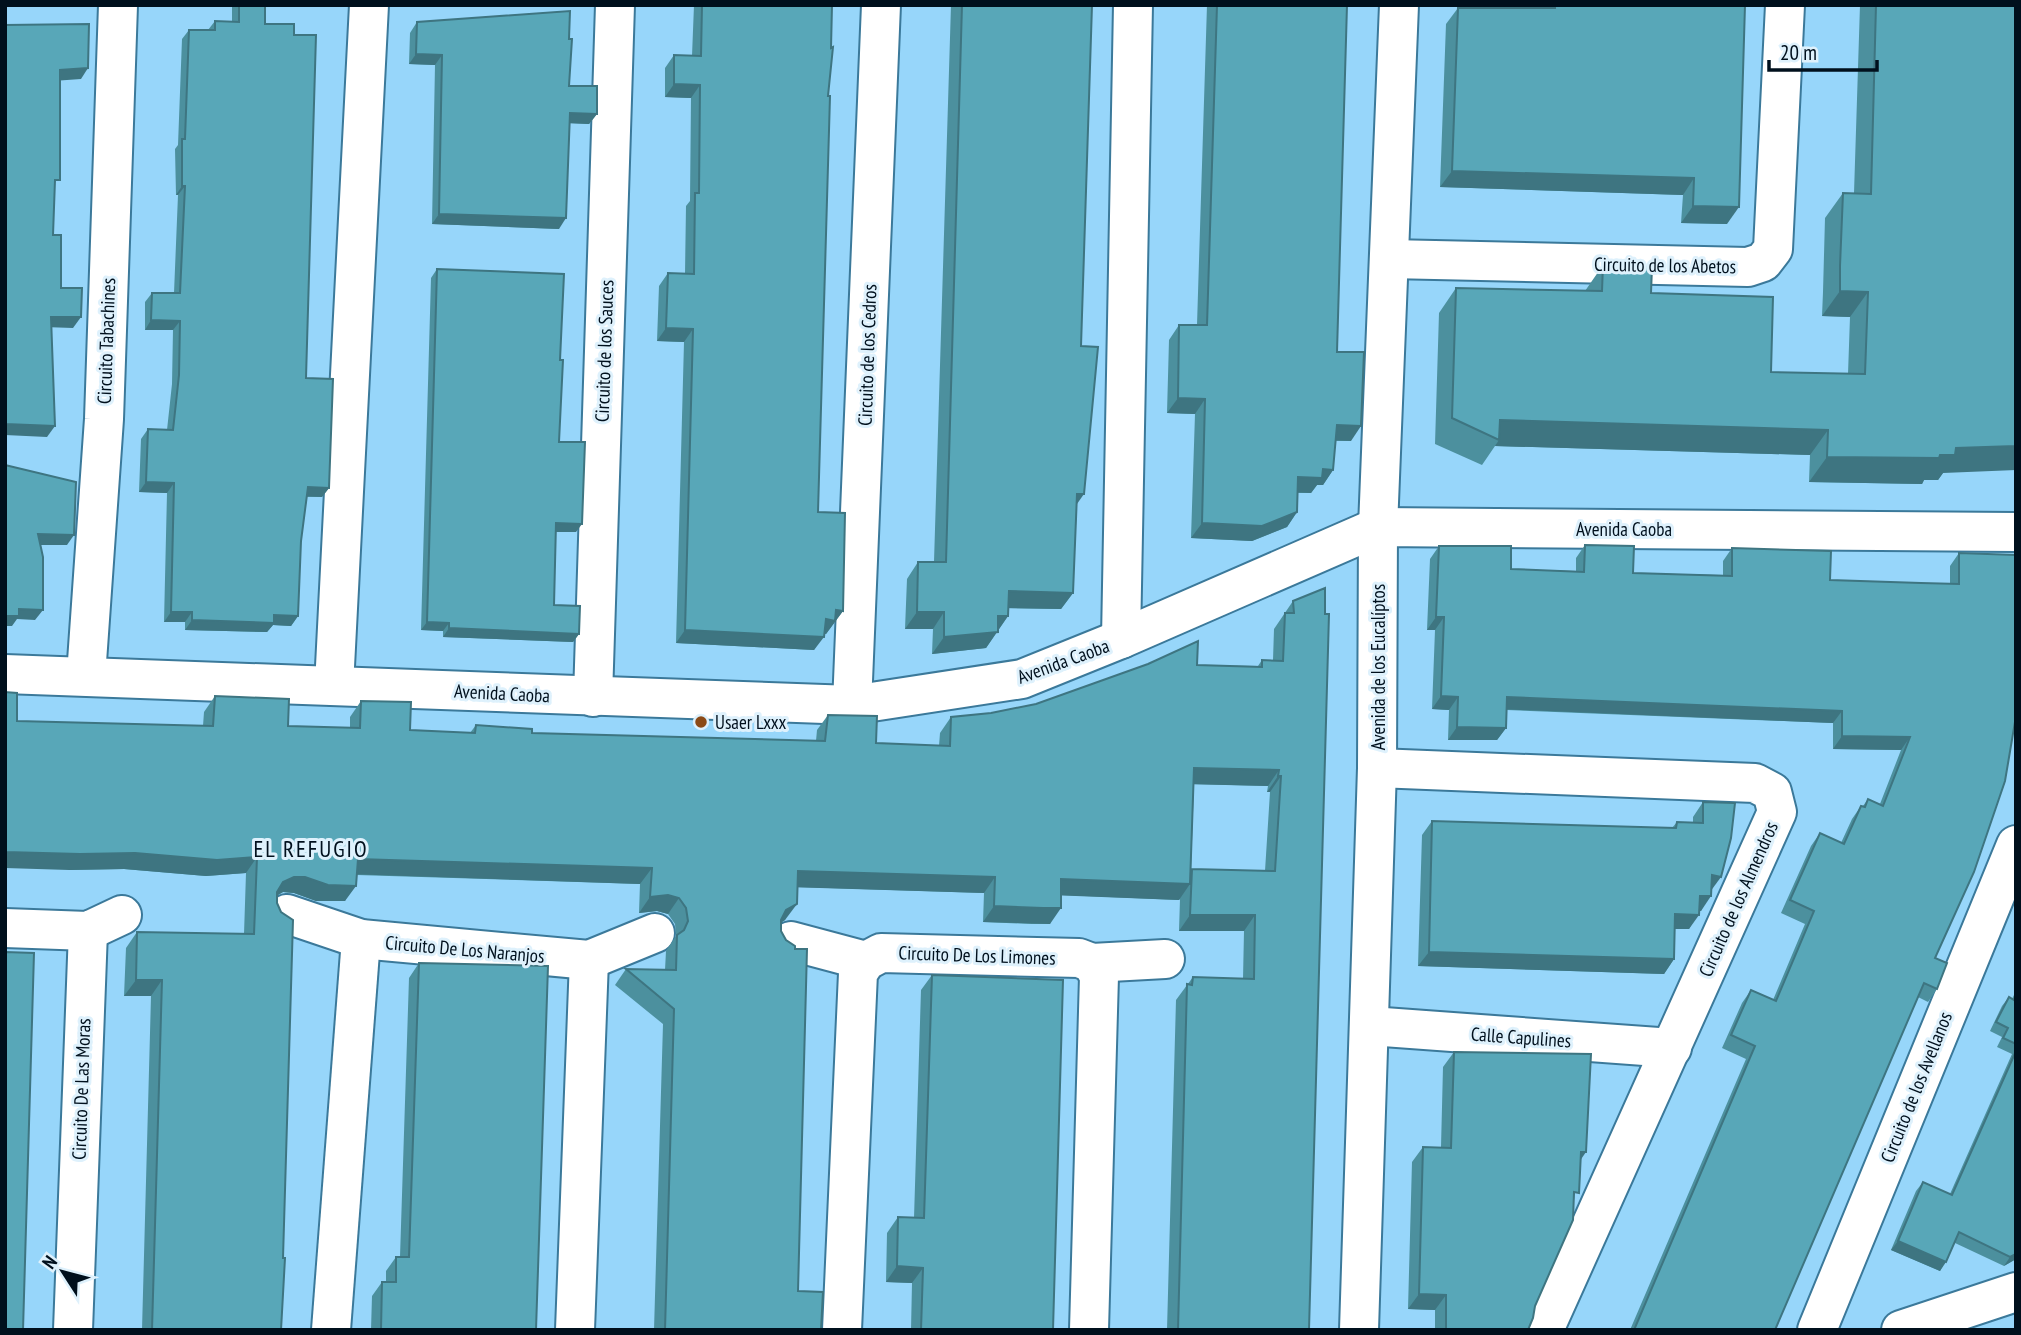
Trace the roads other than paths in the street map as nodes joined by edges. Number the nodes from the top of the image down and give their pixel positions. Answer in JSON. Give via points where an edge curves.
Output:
{"nodes":[{"id":1,"x":118,"y":5,"type":"edge"},
{"id":2,"x":369,"y":5,"type":"edge"},
{"id":3,"x":615,"y":5,"type":"edge"},
{"id":4,"x":881,"y":5,"type":"edge"},
{"id":5,"x":1133,"y":5,"type":"edge"},
{"id":6,"x":1399,"y":5,"type":"edge"},
{"id":7,"x":1785,"y":5,"type":"edge"},
{"id":8,"x":1389,"y":259,"type":"junction"},
{"id":9,"x":1378,"y":527,"type":"junction"},
{"id":10,"x":2016,"y":532,"type":"edge"},
{"id":11,"x":1121,"y":639,"type":"junction"},
{"id":12,"x":5,"y":674,"type":"edge"},
{"id":13,"x":86,"y":676,"type":"junction"},
{"id":14,"x":334,"y":685,"type":"junction"},
{"id":15,"x":593,"y":697,"type":"junction"},
{"id":16,"x":852,"y":705,"type":"junction"},
{"id":17,"x":1377,"y":768,"type":"junction"},
{"id":18,"x":2016,"y":845,"type":"edge"},
{"id":19,"x":287,"y":914,"type":"edge"},
{"id":20,"x":122,"y":915,"type":"dead end"},
{"id":21,"x":5,"y":928,"type":"edge"},
{"id":22,"x":88,"y":931,"type":"junction"},
{"id":23,"x":655,"y":933,"type":"dead end"},
{"id":24,"x":361,"y":939,"type":"junction"},
{"id":25,"x":790,"y":941,"type":"edge"},
{"id":26,"x":1165,"y":959,"type":"dead end"},
{"id":27,"x":589,"y":960,"type":"junction"},
{"id":28,"x":866,"y":961,"type":"junction"},
{"id":29,"x":1092,"y":963,"type":"junction"},
{"id":30,"x":1370,"y":1026,"type":"junction"},
{"id":31,"x":1672,"y":1048,"type":"junction"},
{"id":32,"x":2016,"y":1292,"type":"edge"},
{"id":33,"x":73,"y":1330,"type":"edge"},
{"id":34,"x":331,"y":1330,"type":"edge"},
{"id":35,"x":575,"y":1330,"type":"edge"},
{"id":36,"x":842,"y":1330,"type":"edge"},
{"id":37,"x":1089,"y":1330,"type":"edge"},
{"id":38,"x":1359,"y":1330,"type":"edge"},
{"id":39,"x":1544,"y":1330,"type":"edge"},
{"id":40,"x":1817,"y":1330,"type":"edge"},
{"id":41,"x":1901,"y":1330,"type":"edge"}],
"edges":[{"from":1,"to":13,"type":"street","name":"Circuito Tabachines","via":[[104,419]]},
{"from":2,"to":14,"type":"street"},
{"from":3,"to":15,"type":"street","name":"Circuito de los Sauces"},
{"from":4,"to":16,"type":"street","name":"Circuito de los Cedros"},
{"from":5,"to":11,"type":"street"},
{"from":6,"to":8,"type":"street","name":"Avenida de los Eucalíptos"},
{"from":7,"to":8,"type":"street","name":"Circuito de los Abetos","via":[[1773,249],[1763,262],[1748,267]]},
{"from":8,"to":9,"type":"street","name":"Avenida de los Eucalíptos"},
{"from":9,"to":10,"type":"street","name":"Avenida Caoba"},
{"from":9,"to":11,"type":"street","name":"Avenida Caoba"},
{"from":9,"to":17,"type":"street","name":"Avenida de los Eucalíptos"},
{"from":11,"to":16,"type":"street","name":"Avenida Caoba","via":[[1022,679]]},
{"from":12,"to":13,"type":"street","name":"Avenida Caoba"},
{"from":13,"to":14,"type":"street","name":"Avenida Caoba"},
{"from":14,"to":15,"type":"street","name":"Avenida Caoba"},
{"from":15,"to":16,"type":"street","name":"Avenida Caoba"},
{"from":17,"to":30,"type":"street","name":"Avenida de los Eucalíptos"},
{"from":17,"to":31,"type":"street","name":"Circuito de los Almendros","via":[[1755,783],[1772,792],[1777,812]]},
{"from":18,"to":40,"type":"street","name":"Circuito de los Avellanos"},
{"from":19,"to":24,"type":"street"},
{"from":20,"to":22,"type":"street"},
{"from":21,"to":22,"type":"street"},
{"from":22,"to":33,"type":"street","name":"Circuito De Las Moras"},
{"from":23,"to":27,"type":"street"},
{"from":24,"to":27,"type":"street","name":"Circuito De Los Naranjos"},
{"from":24,"to":34,"type":"street","name":"Circuito De Los Naranjos"},
{"from":25,"to":28,"type":"street"},
{"from":26,"to":29,"type":"street","name":"Circuito De Los Limones"},
{"from":27,"to":35,"type":"street"},
{"from":28,"to":29,"type":"street","name":"Circuito De Los Limones","via":[[881,953],[1079,958]]},
{"from":28,"to":36,"type":"street","via":[[858,973]]},
{"from":29,"to":37,"type":"street","via":[[1099,976]]},
{"from":30,"to":31,"type":"street","name":"Calle Capulines"},
{"from":30,"to":38,"type":"street","name":"Avenida de los Eucalíptos"},
{"from":31,"to":39,"type":"street","name":"Circuito de los Almendros"},
{"from":32,"to":41,"type":"street"}]}
